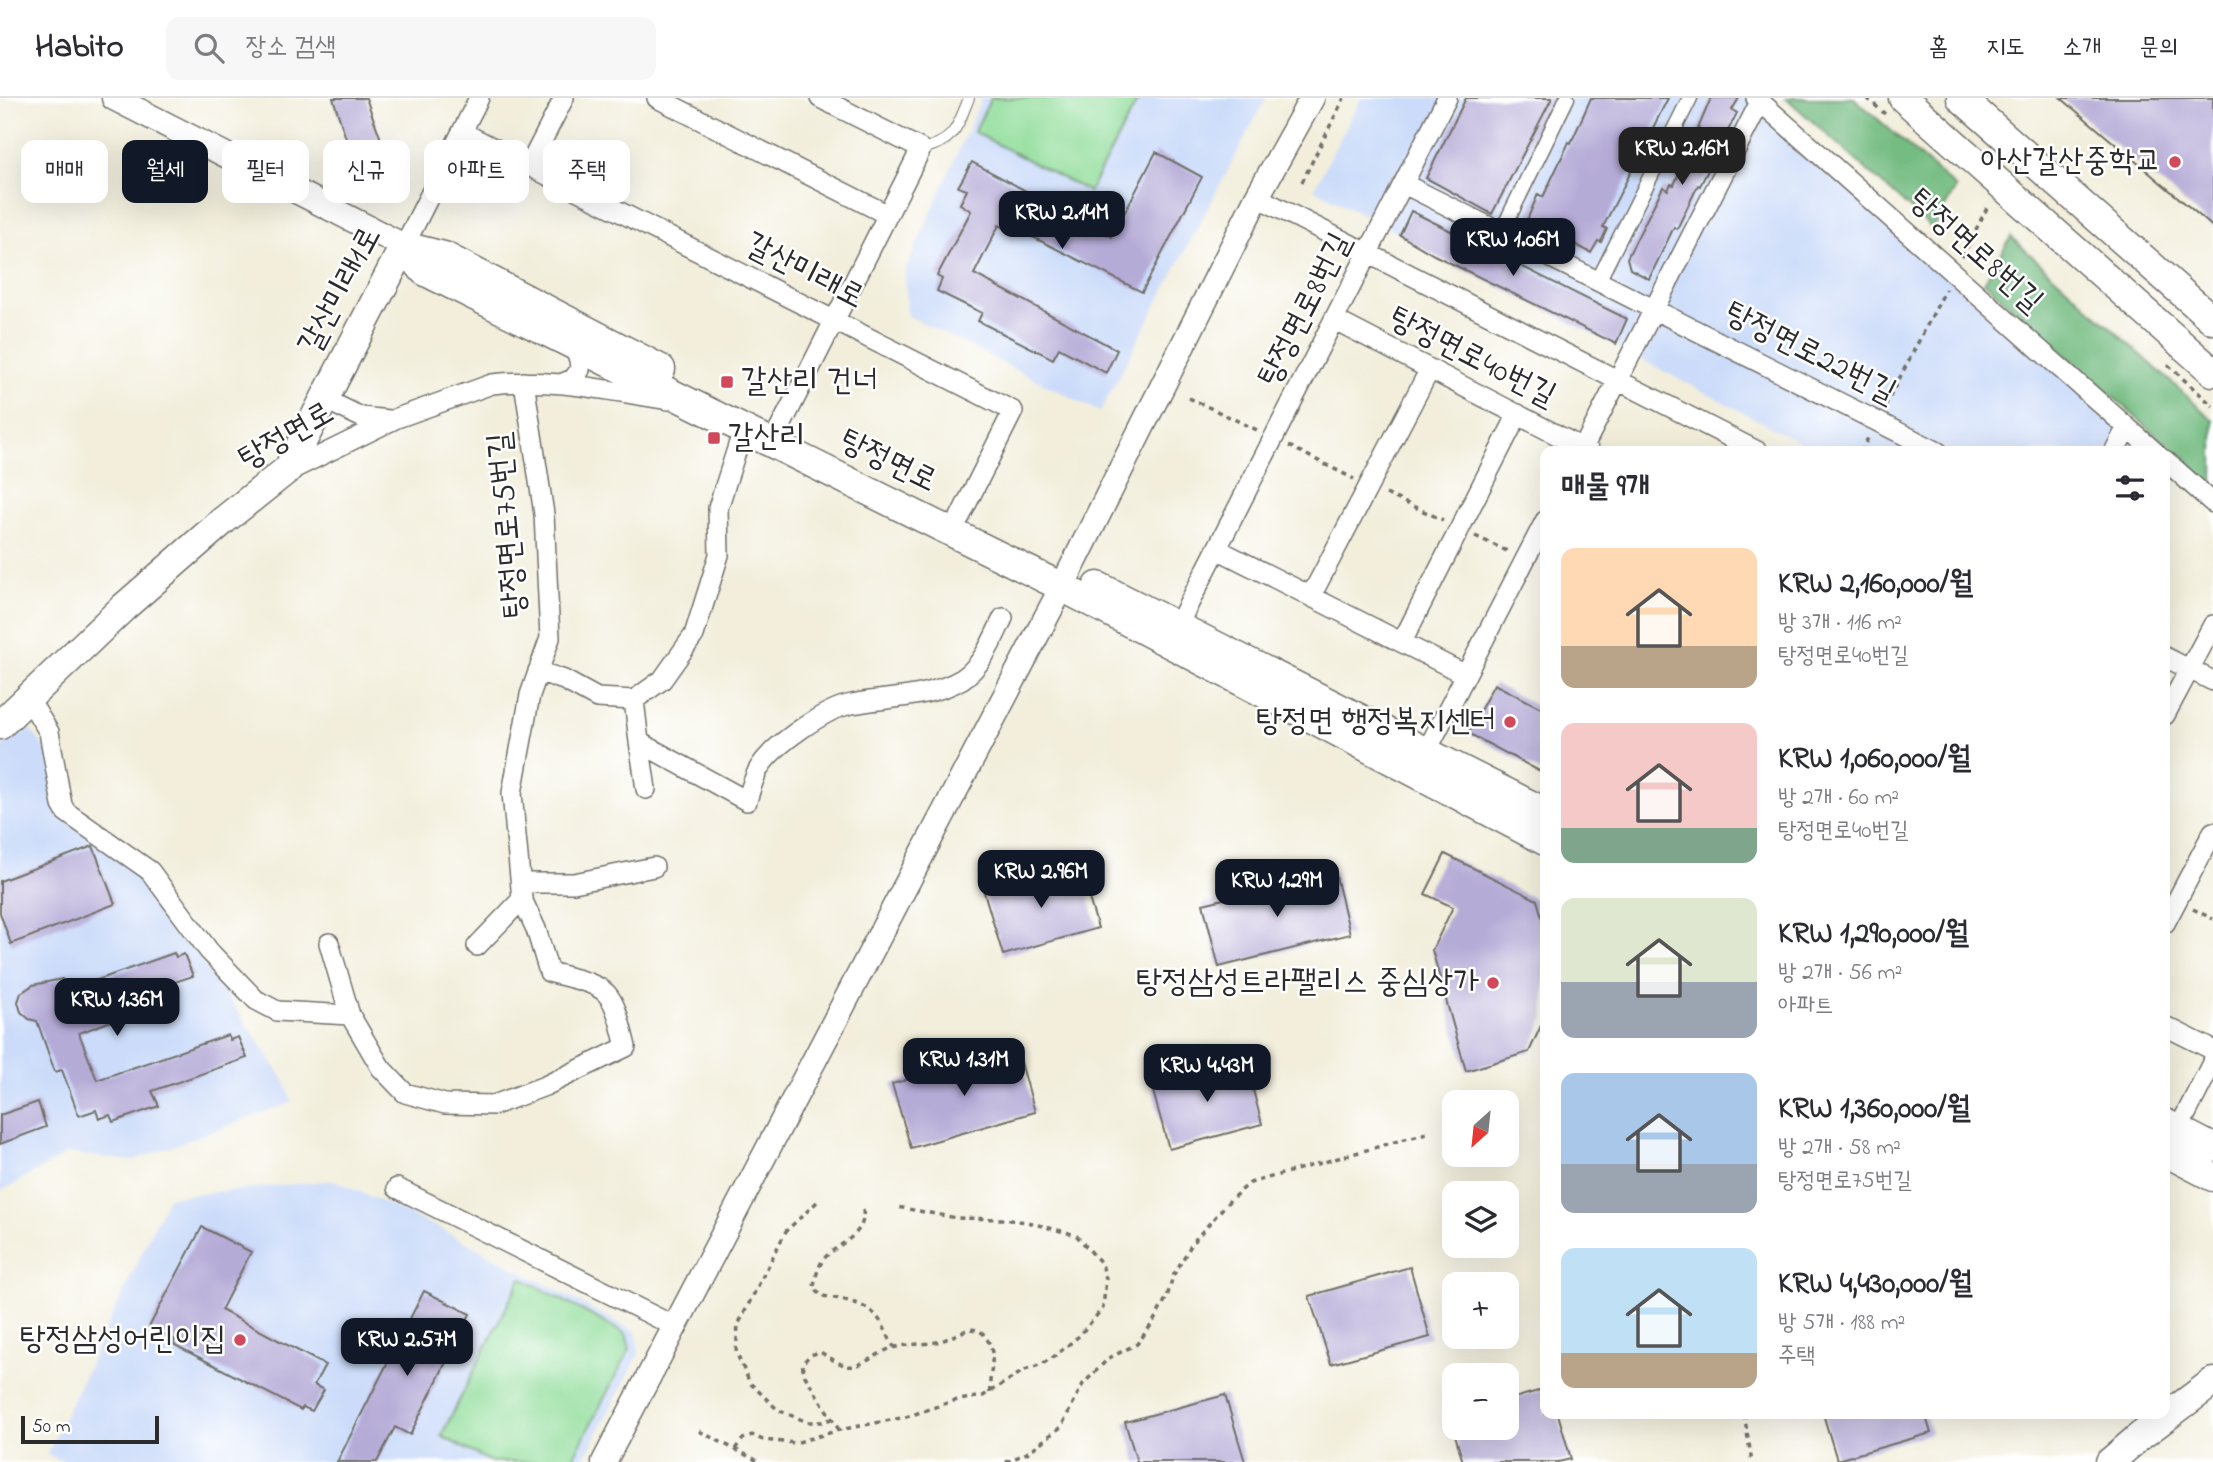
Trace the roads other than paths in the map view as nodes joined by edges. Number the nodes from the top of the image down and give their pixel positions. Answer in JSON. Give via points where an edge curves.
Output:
{"nodes":[{"id":1,"x":114,"y":98,"type":"edge"},
{"id":2,"x":479,"y":98,"type":"edge"},
{"id":3,"x":564,"y":98,"type":"edge"},
{"id":4,"x":657,"y":98,"type":"edge"},
{"id":5,"x":820,"y":98,"type":"edge"},
{"id":6,"x":969,"y":98,"type":"edge"},
{"id":7,"x":1312,"y":98,"type":"edge"},
{"id":8,"x":1447,"y":98,"type":"edge"},
{"id":9,"x":1567,"y":98,"type":"edge"},
{"id":10,"x":1690,"y":98,"type":"edge"},
{"id":11,"x":1903,"y":98,"type":"edge"},
{"id":12,"x":1961,"y":98,"type":"edge"},
{"id":13,"x":1758,"y":100,"type":"edge"},
{"id":14,"x":462,"y":132,"type":"junction"},
{"id":15,"x":478,"y":140,"type":"edge"},
{"id":16,"x":921,"y":149,"type":"junction"},
{"id":17,"x":529,"y":166,"type":"joint"},
{"id":18,"x":1404,"y":184,"type":"junction"},
{"id":19,"x":1257,"y":197,"type":"junction"},
{"id":20,"x":888,"y":215,"type":"junction"},
{"id":21,"x":1501,"y":233,"type":"junction"},
{"id":22,"x":404,"y":246,"type":"junction"},
{"id":23,"x":1368,"y":254,"type":"junction"},
{"id":24,"x":1598,"y":281,"type":"junction"},
{"id":25,"x":1655,"y":309,"type":"junction"},
{"id":26,"x":1335,"y":320,"type":"junction"},
{"id":27,"x":2213,"y":320,"type":"edge"},
{"id":28,"x":835,"y":321,"type":"junction"},
{"id":29,"x":573,"y":347,"type":"junction"},
{"id":30,"x":1430,"y":369,"type":"junction"},
{"id":31,"x":2213,"y":372,"type":"edge"},
{"id":32,"x":1618,"y":380,"type":"junction"},
{"id":33,"x":524,"y":382,"type":"junction"},
{"id":34,"x":563,"y":383,"type":"junction"},
{"id":35,"x":693,"y":395,"type":"junction"},
{"id":36,"x":324,"y":399,"type":"junction"},
{"id":37,"x":1518,"y":414,"type":"junction"},
{"id":38,"x":397,"y":418,"type":"junction"},
{"id":39,"x":2127,"y":427,"type":"junction"},
{"id":40,"x":780,"y":428,"type":"junction"},
{"id":41,"x":743,"y":430,"type":"junction"},
{"id":42,"x":1578,"y":446,"type":"edge"},
{"id":43,"x":1587,"y":446,"type":"edge"},
{"id":44,"x":1747,"y":446,"type":"edge"},
{"id":45,"x":1926,"y":446,"type":"edge"},
{"id":46,"x":2117,"y":446,"type":"edge"},
{"id":47,"x":2148,"y":446,"type":"edge"},
{"id":48,"x":2170,"y":472,"type":"edge"},
{"id":49,"x":280,"y":476,"type":"junction"},
{"id":50,"x":2213,"y":503,"type":"edge"},
{"id":51,"x":960,"y":517,"type":"junction"},
{"id":52,"x":1540,"y":531,"type":"edge"},
{"id":53,"x":1217,"y":550,"type":"junction"},
{"id":54,"x":1066,"y":580,"type":"junction"},
{"id":55,"x":1311,"y":596,"type":"junction"},
{"id":56,"x":1003,"y":618,"type":"dead end"},
{"id":57,"x":1178,"y":625,"type":"junction"},
{"id":58,"x":2213,"y":625,"type":"edge"},
{"id":59,"x":1402,"y":642,"type":"junction"},
{"id":60,"x":2170,"y":660,"type":"edge"},
{"id":61,"x":2189,"y":669,"type":"junction"},
{"id":62,"x":538,"y":671,"type":"junction"},
{"id":63,"x":1466,"y":674,"type":"junction"},
{"id":64,"x":2213,"y":681,"type":"edge"},
{"id":65,"x":28,"y":698,"type":"junction"},
{"id":66,"x":634,"y":700,"type":"junction"},
{"id":67,"x":2170,"y":705,"type":"edge"},
{"id":68,"x":0,"y":725,"type":"edge"},
{"id":69,"x":639,"y":742,"type":"junction"},
{"id":70,"x":1421,"y":762,"type":"junction"},
{"id":71,"x":646,"y":789,"type":"dead end"},
{"id":72,"x":1540,"y":810,"type":"edge"},
{"id":73,"x":2213,"y":832,"type":"edge"},
{"id":74,"x":1540,"y":838,"type":"edge"},
{"id":75,"x":654,"y":867,"type":"dead end"},
{"id":76,"x":521,"y":891,"type":"junction"},
{"id":77,"x":2170,"y":914,"type":"edge"},
{"id":78,"x":329,"y":943,"type":"dead end"},
{"id":79,"x":477,"y":946,"type":"dead end"},
{"id":80,"x":350,"y":1015,"type":"junction"},
{"id":81,"x":2170,"y":1028,"type":"edge"},
{"id":82,"x":2213,"y":1050,"type":"edge"},
{"id":83,"x":2213,"y":1061,"type":"edge"},
{"id":84,"x":2170,"y":1133,"type":"edge"},
{"id":85,"x":2170,"y":1135,"type":"edge"},
{"id":86,"x":2170,"y":1136,"type":"edge"},
{"id":87,"x":2213,"y":1148,"type":"edge"},
{"id":88,"x":2213,"y":1177,"type":"edge"},
{"id":89,"x":397,"y":1188,"type":"dead end"},
{"id":90,"x":674,"y":1326,"type":"junction"},
{"id":91,"x":2213,"y":1382,"type":"edge"},
{"id":92,"x":2170,"y":1414,"type":"edge"},
{"id":93,"x":2163,"y":1419,"type":"edge"},
{"id":94,"x":604,"y":1462,"type":"edge"},
{"id":95,"x":2110,"y":1462,"type":"edge"}],
"edges":[{"from":1,"to":22,"type":"street"},
{"from":2,"to":14,"type":"street","name":"갈산미래1로"},
{"from":3,"to":17,"type":"street"},
{"from":4,"to":20,"type":"street"},
{"from":5,"to":16,"type":"street"},
{"from":6,"to":16,"type":"lane","via":[[948,139]]},
{"from":7,"to":19,"type":"street"},
{"from":8,"to":18,"type":"street","name":"탕정면로8번길"},
{"from":9,"to":21,"type":"street"},
{"from":10,"to":24,"type":"street"},
{"from":11,"to":31,"type":"main road"},
{"from":12,"to":27,"type":"main road"},
{"from":13,"to":25,"type":"street","name":"탕정면로40번길"},
{"from":13,"to":39,"type":"street","name":"탕정면로8번길"},
{"from":14,"to":15,"type":"street","name":"갈산미래로"},
{"from":14,"to":22,"type":"street","name":"갈산미래1로"},
{"from":16,"to":20,"type":"street"},
{"from":17,"to":28,"type":"street","name":"갈산미래로"},
{"from":18,"to":21,"type":"street"},
{"from":18,"to":23,"type":"street","name":"탕정면로8번길"},
{"from":19,"to":23,"type":"street","name":"탕정면로40번길"},
{"from":19,"to":54,"type":"street"},
{"from":20,"to":28,"type":"street"},
{"from":21,"to":24,"type":"street"},
{"from":22,"to":29,"type":"main road","via":[[424,271]]},
{"from":22,"to":35,"type":"main road","via":[[444,256]]},
{"from":22,"to":36,"type":"main road","name":"갈산미래1로"},
{"from":23,"to":26,"type":"street","name":"탕정면로8번길"},
{"from":23,"to":32,"type":"street","name":"탕정면로40번길"},
{"from":24,"to":25,"type":"street"},
{"from":25,"to":32,"type":"street","name":"탕정면로40번길"},
{"from":25,"to":45,"type":"street","name":"탕정면로22번길"},
{"from":26,"to":30,"type":"street","name":"탕정면로40번길"},
{"from":26,"to":53,"type":"street","name":"탕정면로8번길"},
{"from":28,"to":40,"type":"street"},
{"from":28,"to":51,"type":"street","name":"갈산미래로","via":[[1013,411]]},
{"from":29,"to":34,"type":"street","via":[[580,370]]},
{"from":29,"to":35,"type":"main road"},
{"from":30,"to":37,"type":"street","name":"탕정면로40번길"},
{"from":30,"to":55,"type":"street"},
{"from":32,"to":43,"type":"street","name":"탕정면로40번길"},
{"from":32,"to":44,"type":"street"},
{"from":33,"to":34,"type":"street","name":"탕정면로"},
{"from":33,"to":38,"type":"street","name":"탕정면로","via":[[492,384]]},
{"from":33,"to":62,"type":"street","name":"탕정면로75번길","via":[[544,514],[550,638]]},
{"from":34,"to":35,"type":"street","name":"탕정면로"},
{"from":35,"to":40,"type":"main road","name":"탕정면로"},
{"from":35,"to":41,"type":"main road","name":"탕정면로"},
{"from":36,"to":38,"type":"street","via":[[361,417]]},
{"from":36,"to":49,"type":"main road","name":"갈산미래1로","via":[[291,464]]},
{"from":37,"to":42,"type":"street","name":"탕정면로40번길"},
{"from":37,"to":59,"type":"street"},
{"from":38,"to":49,"type":"street","name":"탕정면로"},
{"from":39,"to":46,"type":"street"},
{"from":39,"to":47,"type":"street","name":"탕정면로8번길"},
{"from":40,"to":51,"type":"main road","name":"탕정면로"},
{"from":41,"to":54,"type":"main road","name":"탕정면로"},
{"from":41,"to":66,"type":"street","via":[[718,508],[719,555],[694,635],[663,680]]},
{"from":48,"to":50,"type":"street"},
{"from":49,"to":65,"type":"main road","name":"탕정면로","via":[[124,607]]},
{"from":51,"to":54,"type":"main road","name":"탕정면로"},
{"from":52,"to":63,"type":"street"},
{"from":53,"to":55,"type":"street"},
{"from":53,"to":57,"type":"street","name":"탕정면로8번길"},
{"from":54,"to":57,"type":"main road","name":"탕정면로"},
{"from":54,"to":70,"type":"main road","name":"탕정면로"},
{"from":54,"to":90,"type":"street"},
{"from":55,"to":59,"type":"street"},
{"from":56,"to":69,"type":"street","via":[[987,652],[963,678],[935,690],[849,704],[779,745],[759,769],[747,801]]},
{"from":57,"to":70,"type":"main road","name":"탕정면로"},
{"from":58,"to":61,"type":"street"},
{"from":59,"to":63,"type":"street"},
{"from":60,"to":61,"type":"street"},
{"from":61,"to":64,"type":"street"},
{"from":61,"to":67,"type":"street"},
{"from":62,"to":66,"type":"street","via":[[597,698]]},
{"from":62,"to":76,"type":"street","name":"탕정면로75번길","via":[[512,793]]},
{"from":63,"to":70,"type":"street"},
{"from":65,"to":68,"type":"main road","name":"탕정면로"},
{"from":65,"to":80,"type":"street","via":[[49,733],[66,812],[150,871],[209,951],[256,1000],[277,1011]]},
{"from":66,"to":69,"type":"street"},
{"from":69,"to":71,"type":"street"},
{"from":70,"to":72,"type":"main road","name":"탕정면로"},
{"from":70,"to":74,"type":"main road","name":"탕정면로"},
{"from":73,"to":77,"type":"street"},
{"from":75,"to":76,"type":"street"},
{"from":76,"to":79,"type":"street"},
{"from":76,"to":80,"type":"street","name":"탕정면로75번길","via":[[549,972],[593,983],[607,992],[616,1007],[626,1047],[494,1105],[445,1104],[405,1093],[381,1068]]},
{"from":78,"to":80,"type":"street"},
{"from":81,"to":82,"type":"street"},
{"from":83,"to":84,"type":"street"},
{"from":85,"to":87,"type":"main road"},
{"from":86,"to":88,"type":"main road"},
{"from":89,"to":90,"type":"street"},
{"from":90,"to":94,"type":"street"},
{"from":91,"to":92,"type":"main road"},
{"from":93,"to":95,"type":"main road"}]}
